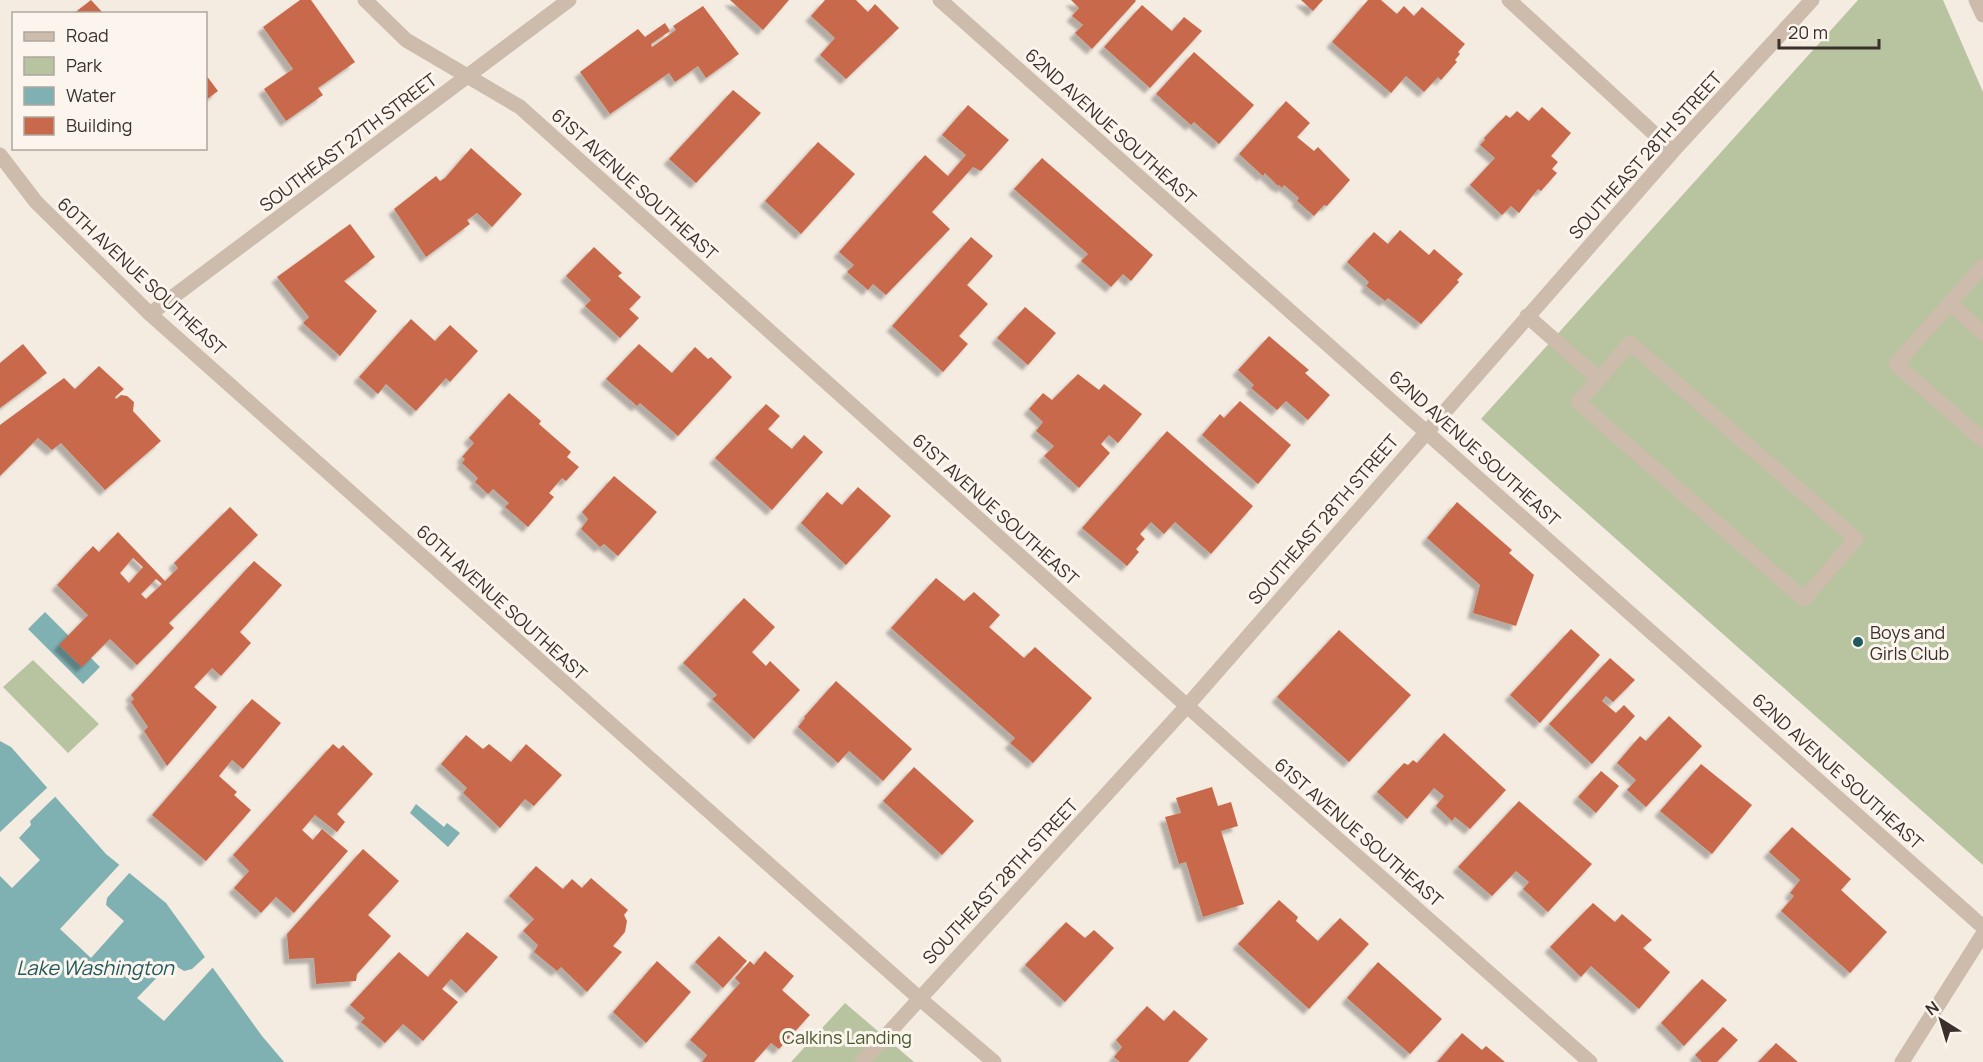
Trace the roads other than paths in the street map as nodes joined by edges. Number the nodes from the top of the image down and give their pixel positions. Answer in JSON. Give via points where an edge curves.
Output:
{"nodes":[{"id":1,"x":365,"y":0,"type":"edge"},
{"id":2,"x":569,"y":0,"type":"edge"},
{"id":3,"x":940,"y":0,"type":"edge"},
{"id":4,"x":1509,"y":0,"type":"edge"},
{"id":5,"x":1812,"y":0,"type":"edge"},
{"id":6,"x":1976,"y":0,"type":"edge"},
{"id":7,"x":1983,"y":15,"type":"edge"},
{"id":8,"x":467,"y":77,"type":"junction"},
{"id":9,"x":1673,"y":151,"type":"junction"},
{"id":10,"x":0,"y":155,"type":"edge"},
{"id":11,"x":1983,"y":266,"type":"edge"},
{"id":12,"x":1950,"y":303,"type":"junction"},
{"id":13,"x":150,"y":314,"type":"junction"},
{"id":14,"x":1527,"y":316,"type":"junction"},
{"id":15,"x":1983,"y":333,"type":"edge"},
{"id":16,"x":1599,"y":379,"type":"junction"},
{"id":17,"x":1426,"y":431,"type":"junction"},
{"id":18,"x":1983,"y":440,"type":"edge"},
{"id":19,"x":1187,"y":706,"type":"junction"},
{"id":20,"x":1983,"y":927,"type":"edge"},
{"id":21,"x":1983,"y":934,"type":"edge"},
{"id":22,"x":919,"y":998,"type":"junction"},
{"id":23,"x":862,"y":1062,"type":"edge"},
{"id":24,"x":994,"y":1062,"type":"edge"},
{"id":25,"x":1590,"y":1062,"type":"edge"},
{"id":26,"x":1902,"y":1062,"type":"edge"}],
"edges":[{"from":1,"to":8,"type":"street","name":"61ST AVENUE SOUTHEAST","via":[[406,40]]},
{"from":2,"to":8,"type":"street","name":"SOUTHEAST 27TH STREET"},
{"from":3,"to":17,"type":"street","name":"62ND AVENUE SOUTHEAST"},
{"from":4,"to":9,"type":"street"},
{"from":5,"to":9,"type":"street","name":"SOUTHEAST 28TH STREET"},
{"from":6,"to":7,"type":"street"},
{"from":8,"to":13,"type":"street","name":"SOUTHEAST 27TH STREET"},
{"from":8,"to":19,"type":"street","name":"61ST AVENUE SOUTHEAST","via":[[520,107]]},
{"from":9,"to":14,"type":"street","name":"SOUTHEAST 28TH STREET"},
{"from":10,"to":13,"type":"street","name":"60TH AVENUE SOUTHEAST","via":[[36,202]]},
{"from":11,"to":12,"type":"street"},
{"from":12,"to":15,"type":"street"},
{"from":12,"to":18,"type":"street","via":[[1896,364]]},
{"from":13,"to":22,"type":"street","name":"60TH AVENUE SOUTHEAST"},
{"from":14,"to":16,"type":"street"},
{"from":14,"to":17,"type":"street","name":"SOUTHEAST 28TH STREET"},
{"from":16,"to":16,"type":"street","via":[[1578,402],[1804,598],[1856,539],[1630,343]]},
{"from":17,"to":19,"type":"street","name":"SOUTHEAST 28TH STREET"},
{"from":17,"to":20,"type":"street","name":"62ND AVENUE SOUTHEAST"},
{"from":19,"to":22,"type":"street","name":"SOUTHEAST 28TH STREET"},
{"from":19,"to":25,"type":"street","name":"61ST AVENUE SOUTHEAST"},
{"from":21,"to":26,"type":"street"},
{"from":22,"to":23,"type":"street","name":"SOUTHEAST 28TH STREET"},
{"from":22,"to":24,"type":"street","name":"60TH AVENUE SOUTHEAST"}]}
